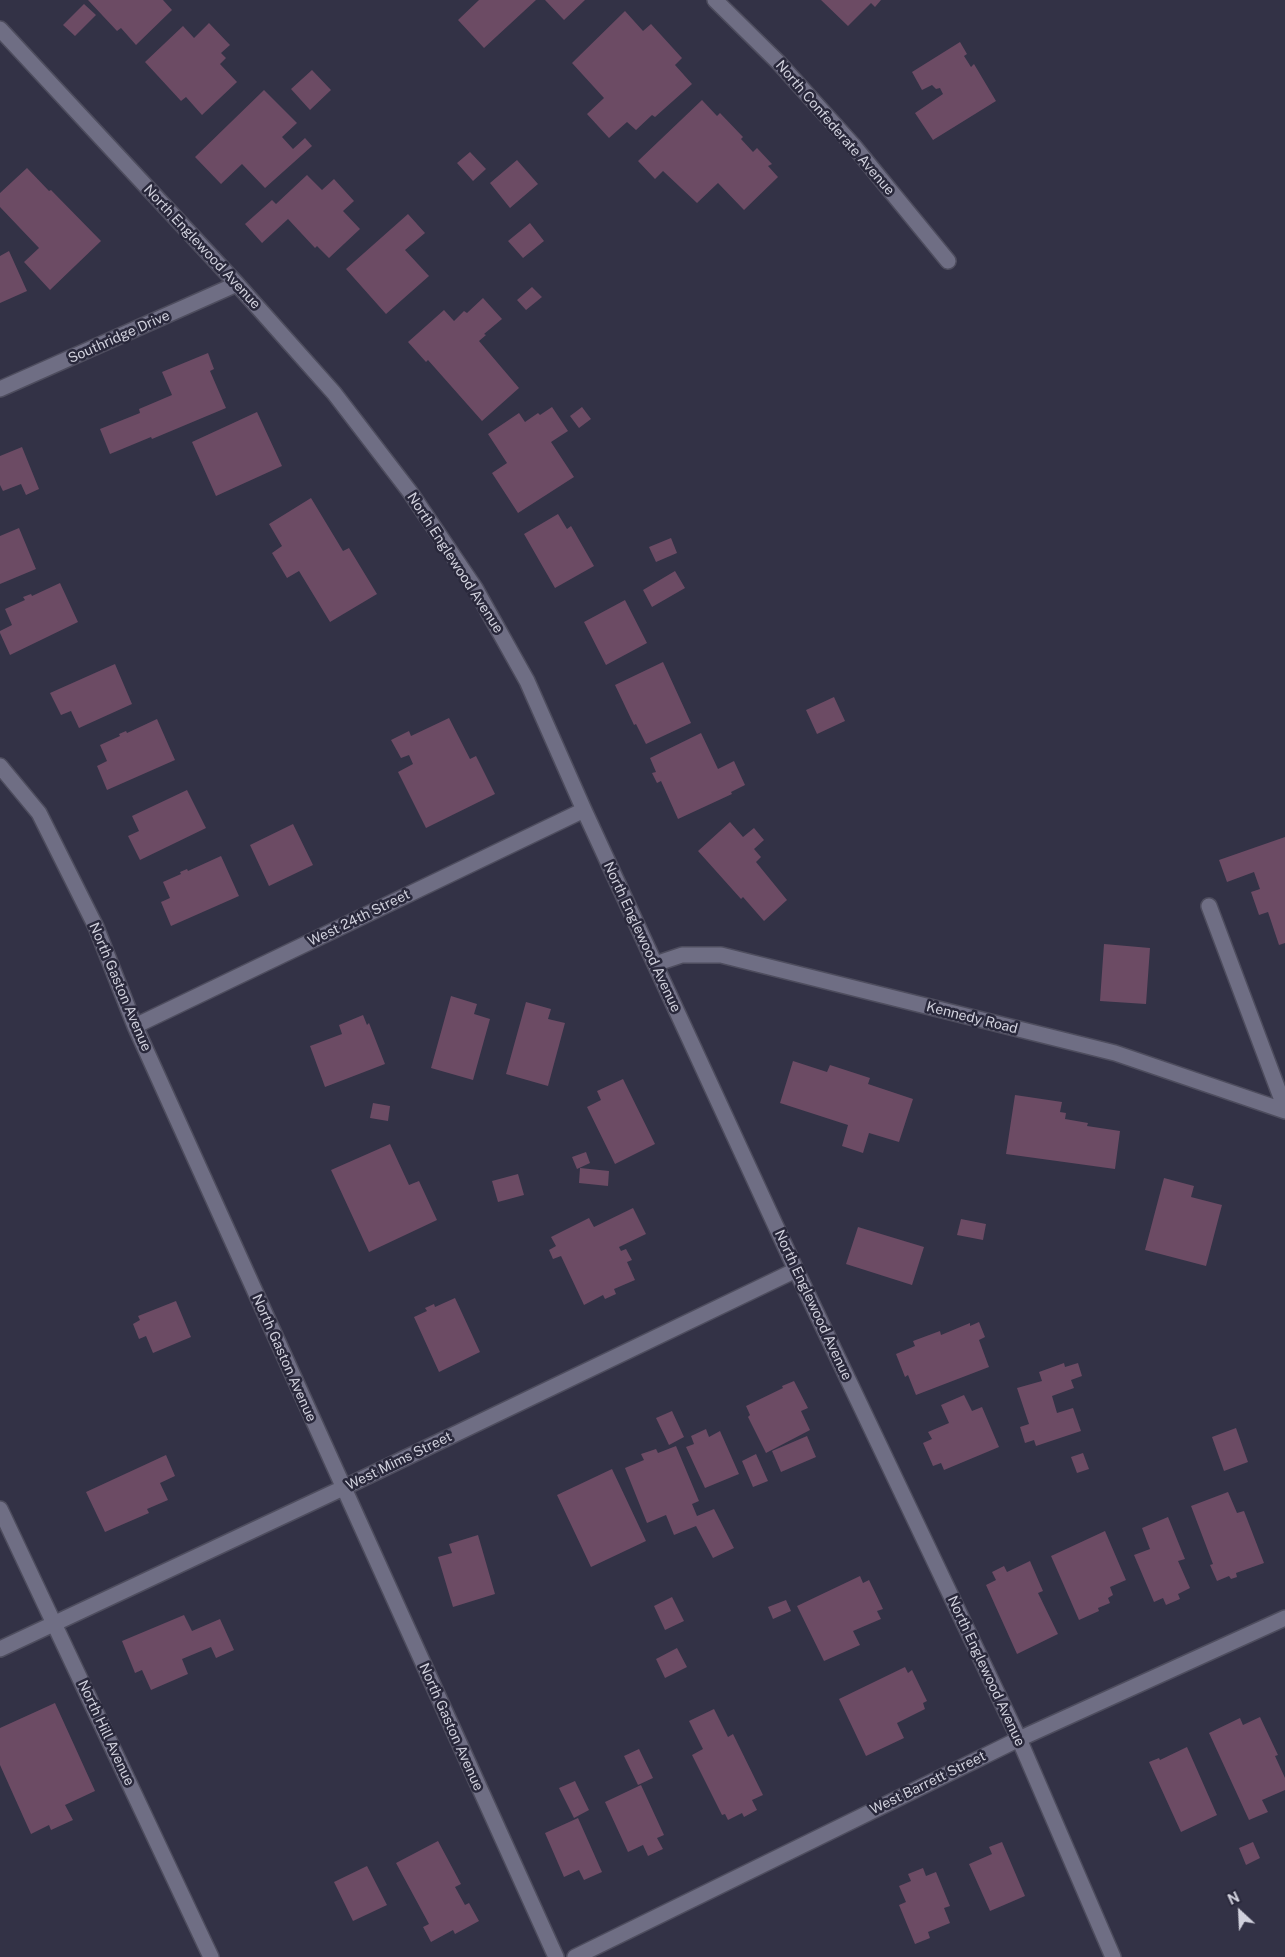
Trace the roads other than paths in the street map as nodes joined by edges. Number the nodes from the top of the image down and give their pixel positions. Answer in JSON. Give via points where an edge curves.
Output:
{"nodes":[{"id":1,"x":715,"y":0,"type":"edge"},
{"id":2,"x":0,"y":28,"type":"edge"},
{"id":3,"x":948,"y":261,"type":"dead end"},
{"id":4,"x":237,"y":284,"type":"junction"},
{"id":5,"x":0,"y":389,"type":"edge"},
{"id":6,"x":0,"y":766,"type":"edge"},
{"id":7,"x":584,"y":810,"type":"junction"},
{"id":8,"x":1209,"y":906,"type":"dead end"},
{"id":9,"x":655,"y":964,"type":"junction"},
{"id":10,"x":135,"y":1026,"type":"junction"},
{"id":11,"x":1285,"y":1110,"type":"edge"},
{"id":12,"x":796,"y":1270,"type":"junction"},
{"id":13,"x":343,"y":1488,"type":"junction"},
{"id":14,"x":0,"y":1509,"type":"edge"},
{"id":15,"x":1285,"y":1618,"type":"edge"},
{"id":16,"x":54,"y":1623,"type":"junction"},
{"id":17,"x":0,"y":1649,"type":"edge"},
{"id":18,"x":1019,"y":1739,"type":"junction"},
{"id":19,"x":211,"y":1957,"type":"edge"},
{"id":20,"x":556,"y":1957,"type":"edge"},
{"id":21,"x":575,"y":1957,"type":"edge"},
{"id":22,"x":1113,"y":1957,"type":"edge"}],
"edges":[{"from":1,"to":3,"type":"street","name":"North Confederate Avenue","via":[[841,131]]},
{"from":2,"to":4,"type":"street","name":"North Englewood Avenue"},
{"from":4,"to":5,"type":"street","name":"Southridge Drive"},
{"from":4,"to":7,"type":"street","name":"North Englewood Avenue","via":[[334,393],[410,492],[475,588],[527,681]]},
{"from":6,"to":10,"type":"street","name":"North Gaston Avenue","via":[[39,813],[96,927]]},
{"from":7,"to":9,"type":"street","name":"North Englewood Avenue"},
{"from":7,"to":10,"type":"street","name":"West 24th Street"},
{"from":8,"to":11,"type":"street"},
{"from":9,"to":11,"type":"street","name":"Kennedy Road","via":[[682,955],[720,955],[1114,1053]]},
{"from":9,"to":12,"type":"street","name":"North Englewood Avenue"},
{"from":10,"to":13,"type":"street","name":"North Gaston Avenue"},
{"from":12,"to":13,"type":"street","name":"West Mims Street"},
{"from":12,"to":18,"type":"street","name":"North Englewood Avenue"},
{"from":13,"to":16,"type":"street","name":"West Mims Street"},
{"from":13,"to":20,"type":"street","name":"North Gaston Avenue"},
{"from":14,"to":16,"type":"street","name":"North Hill Avenue"},
{"from":15,"to":18,"type":"street","name":"West Barrett Street"},
{"from":16,"to":17,"type":"street","name":"West Mims Street"},
{"from":16,"to":19,"type":"street","name":"North Hill Avenue"},
{"from":18,"to":21,"type":"street","name":"West Barrett Street"},
{"from":18,"to":22,"type":"street","name":"North Englewood Avenue"}]}
